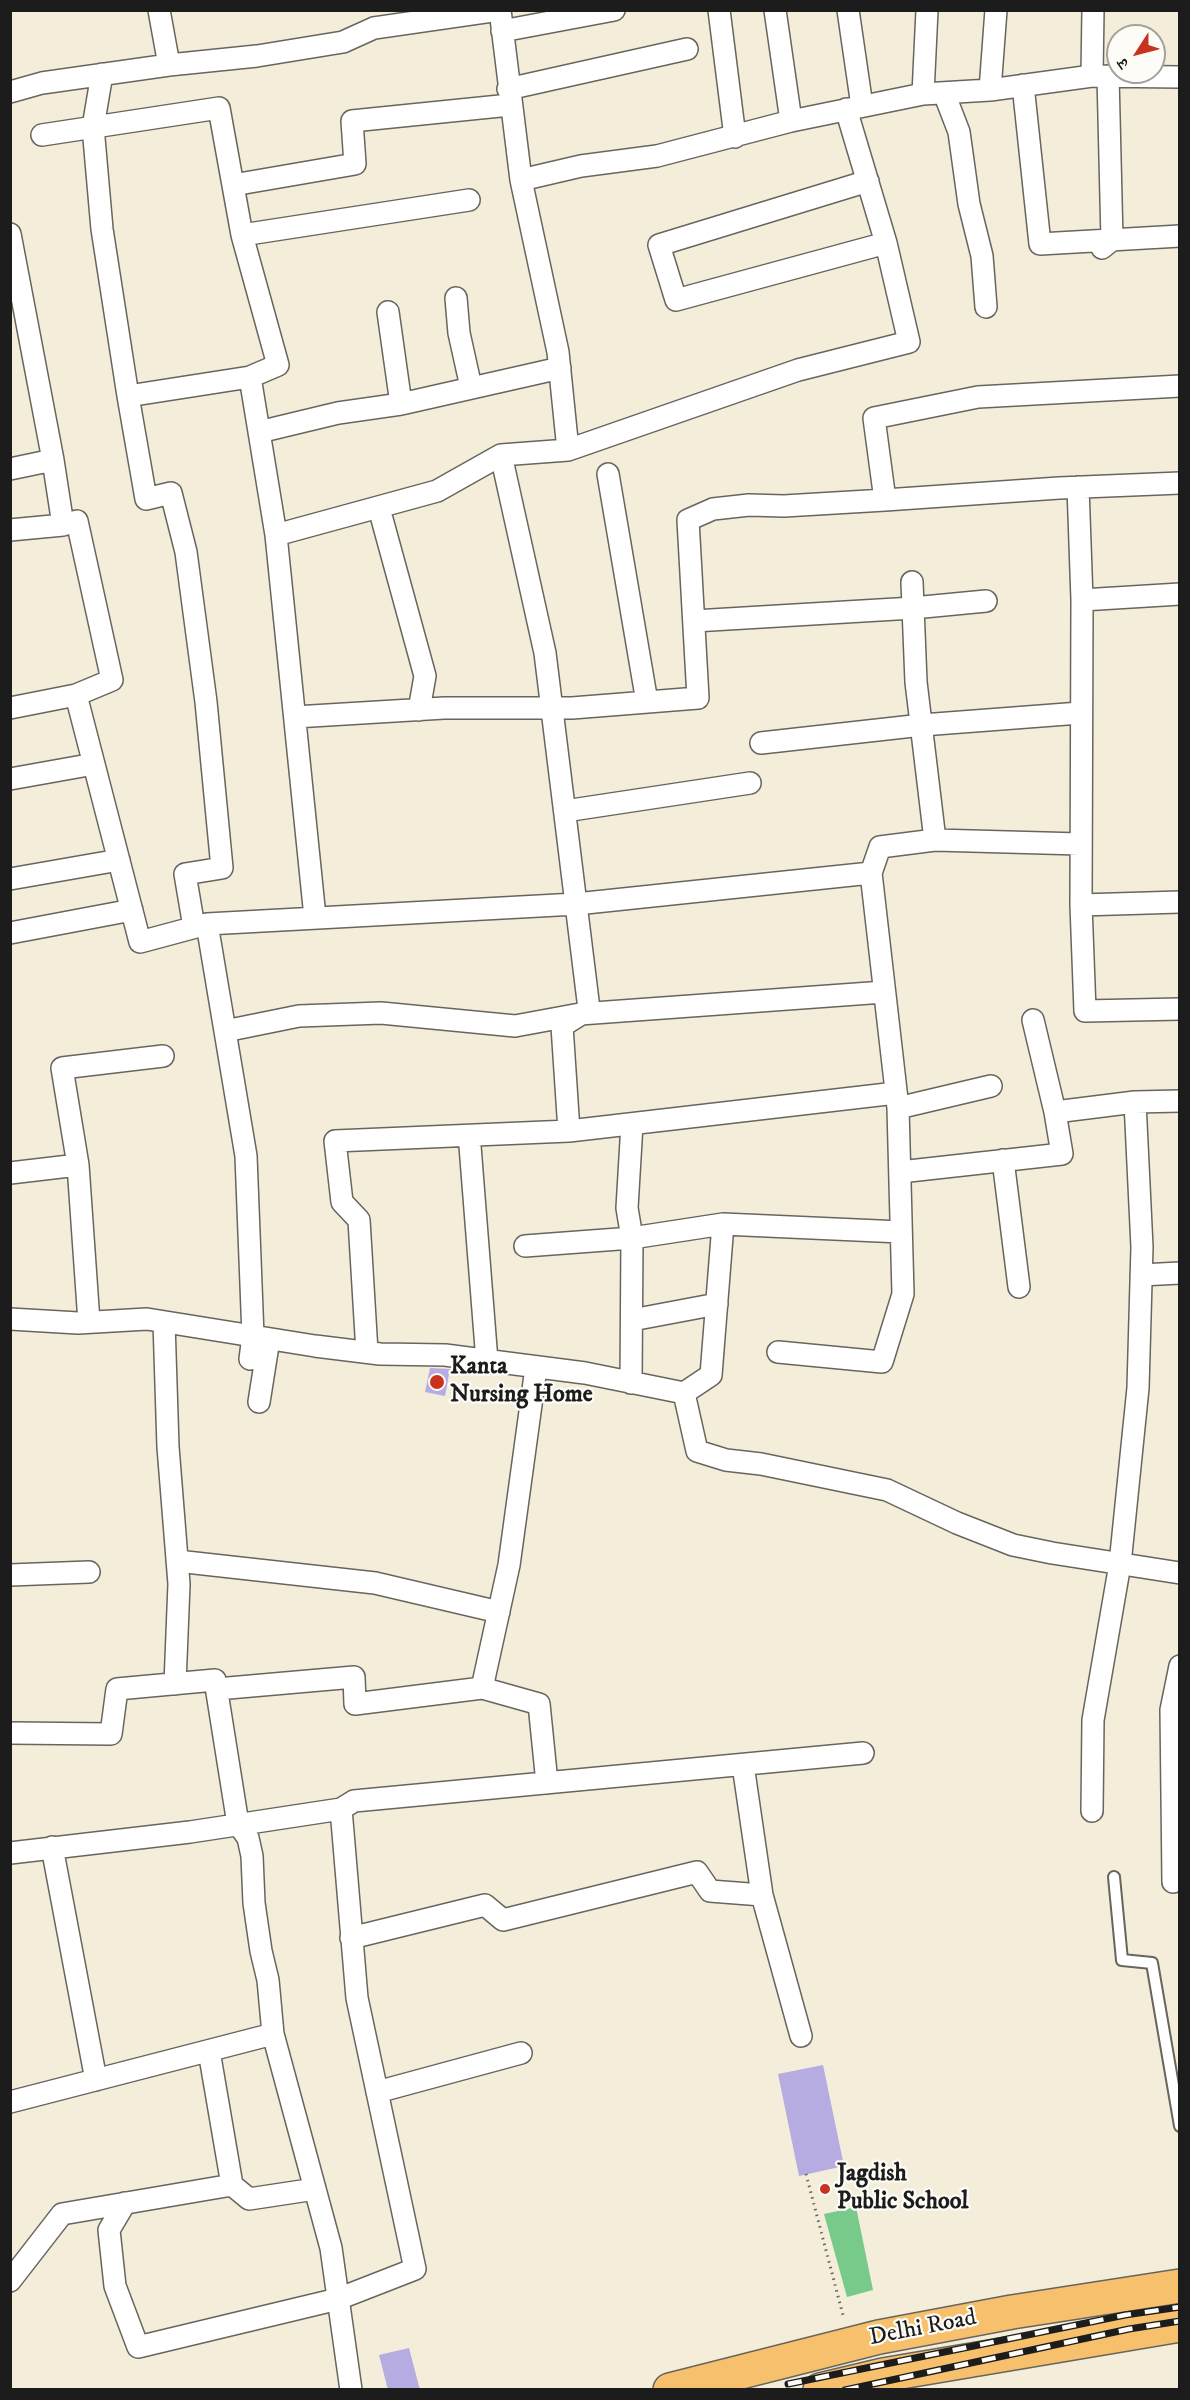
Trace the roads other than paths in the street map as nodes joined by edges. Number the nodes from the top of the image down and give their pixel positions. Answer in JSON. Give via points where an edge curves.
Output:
{"nodes":[{"id":1,"x":159,"y":10,"type":"edge"},
{"id":2,"x":614,"y":10,"type":"edge"},
{"id":3,"x":719,"y":10,"type":"edge"},
{"id":4,"x":775,"y":10,"type":"edge"},
{"id":5,"x":848,"y":10,"type":"edge"},
{"id":6,"x":927,"y":10,"type":"edge"},
{"id":7,"x":996,"y":10,"type":"edge"},
{"id":8,"x":1093,"y":10,"type":"edge"},
{"id":9,"x":500,"y":18,"type":"edge"},
{"id":10,"x":687,"y":49,"type":"dead end"},
{"id":11,"x":169,"y":65,"type":"junction"},
{"id":12,"x":102,"y":74,"type":"junction"},
{"id":13,"x":1100,"y":76,"type":"junction"},
{"id":14,"x":1179,"y":77,"type":"edge"},
{"id":15,"x":1023,"y":85,"type":"junction"},
{"id":16,"x":990,"y":90,"type":"junction"},
{"id":17,"x":10,"y":92,"type":"edge"},
{"id":18,"x":933,"y":93,"type":"junction"},
{"id":19,"x":509,"y":97,"type":"junction"},
{"id":20,"x":854,"y":108,"type":"junction"},
{"id":21,"x":790,"y":121,"type":"junction"},
{"id":22,"x":93,"y":127,"type":"junction"},
{"id":23,"x":42,"y":135,"type":"dead end"},
{"id":24,"x":735,"y":137,"type":"junction"},
{"id":25,"x":521,"y":180,"type":"junction"},
{"id":26,"x":868,"y":181,"type":"junction"},
{"id":27,"x":233,"y":185,"type":"junction"},
{"id":28,"x":469,"y":200,"type":"dead end"},
{"id":29,"x":10,"y":234,"type":"edge"},
{"id":30,"x":242,"y":235,"type":"junction"},
{"id":31,"x":1179,"y":236,"type":"edge"},
{"id":32,"x":886,"y":243,"type":"junction"},
{"id":33,"x":1104,"y":246,"type":"junction"},
{"id":34,"x":456,"y":298,"type":"dead end"},
{"id":35,"x":986,"y":308,"type":"dead end"},
{"id":36,"x":388,"y":312,"type":"dead end"},
{"id":37,"x":560,"y":368,"type":"junction"},
{"id":38,"x":250,"y":377,"type":"junction"},
{"id":39,"x":1179,"y":386,"type":"edge"},
{"id":40,"x":471,"y":387,"type":"junction"},
{"id":41,"x":128,"y":396,"type":"junction"},
{"id":42,"x":401,"y":404,"type":"junction"},
{"id":43,"x":259,"y":432,"type":"junction"},
{"id":44,"x":568,"y":450,"type":"junction"},
{"id":45,"x":501,"y":455,"type":"junction"},
{"id":46,"x":53,"y":460,"type":"junction"},
{"id":47,"x":10,"y":469,"type":"edge"},
{"id":48,"x":608,"y":474,"type":"dead end"},
{"id":49,"x":1179,"y":483,"type":"edge"},
{"id":50,"x":1078,"y":487,"type":"junction"},
{"id":51,"x":885,"y":500,"type":"junction"},
{"id":52,"x":382,"y":519,"type":"dead end"},
{"id":53,"x":63,"y":525,"type":"junction"},
{"id":54,"x":10,"y":530,"type":"edge"},
{"id":55,"x":276,"y":535,"type":"junction"},
{"id":56,"x":912,"y":582,"type":"dead end"},
{"id":57,"x":1179,"y":594,"type":"edge"},
{"id":58,"x":1082,"y":600,"type":"junction"},
{"id":59,"x":986,"y":601,"type":"dead end"},
{"id":60,"x":913,"y":608,"type":"junction"},
{"id":61,"x":694,"y":621,"type":"junction"},
{"id":62,"x":76,"y":695,"type":"junction"},
{"id":63,"x":646,"y":702,"type":"junction"},
{"id":64,"x":10,"y":708,"type":"edge"},
{"id":65,"x":552,"y":708,"type":"junction"},
{"id":66,"x":419,"y":710,"type":"junction"},
{"id":67,"x":1080,"y":713,"type":"junction"},
{"id":68,"x":295,"y":717,"type":"junction"},
{"id":69,"x":922,"y":725,"type":"junction"},
{"id":70,"x":761,"y":743,"type":"dead end"},
{"id":71,"x":94,"y":764,"type":"junction"},
{"id":72,"x":10,"y":779,"type":"edge"},
{"id":73,"x":750,"y":783,"type":"dead end"},
{"id":74,"x":565,"y":811,"type":"junction"},
{"id":75,"x":935,"y":840,"type":"junction"},
{"id":76,"x":1080,"y":844,"type":"junction"},
{"id":77,"x":119,"y":860,"type":"junction"},
{"id":78,"x":871,"y":873,"type":"junction"},
{"id":79,"x":10,"y":879,"type":"edge"},
{"id":80,"x":1179,"y":902,"type":"edge"},
{"id":81,"x":576,"y":904,"type":"junction"},
{"id":82,"x":1081,"y":905,"type":"junction"},
{"id":83,"x":132,"y":910,"type":"junction"},
{"id":84,"x":315,"y":918,"type":"junction"},
{"id":85,"x":200,"y":925,"type":"junction"},
{"id":86,"x":10,"y":933,"type":"edge"},
{"id":87,"x":885,"y":992,"type":"junction"},
{"id":88,"x":1179,"y":1009,"type":"edge"},
{"id":89,"x":580,"y":1014,"type":"junction"},
{"id":90,"x":1033,"y":1020,"type":"dead end"},
{"id":91,"x":225,"y":1031,"type":"junction"},
{"id":92,"x":163,"y":1056,"type":"dead end"},
{"id":93,"x":991,"y":1086,"type":"dead end"},
{"id":94,"x":897,"y":1100,"type":"junction"},
{"id":95,"x":1179,"y":1101,"type":"edge"},
{"id":96,"x":1135,"y":1102,"type":"junction"},
{"id":97,"x":1055,"y":1112,"type":"junction"},
{"id":98,"x":632,"y":1124,"type":"junction"},
{"id":99,"x":569,"y":1131,"type":"junction"},
{"id":100,"x":470,"y":1146,"type":"dead end"},
{"id":101,"x":1003,"y":1160,"type":"junction"},
{"id":102,"x":78,"y":1165,"type":"junction"},
{"id":103,"x":900,"y":1172,"type":"junction"},
{"id":104,"x":10,"y":1173,"type":"edge"},
{"id":105,"x":723,"y":1224,"type":"junction"},
{"id":106,"x":901,"y":1232,"type":"junction"},
{"id":107,"x":632,"y":1238,"type":"junction"},
{"id":108,"x":525,"y":1246,"type":"dead end"},
{"id":109,"x":1179,"y":1273,"type":"edge"},
{"id":110,"x":1141,"y":1275,"type":"junction"},
{"id":111,"x":1019,"y":1287,"type":"dead end"},
{"id":112,"x":717,"y":1304,"type":"junction"},
{"id":113,"x":10,"y":1319,"type":"edge"},
{"id":114,"x":632,"y":1320,"type":"junction"},
{"id":115,"x":89,"y":1322,"type":"junction"},
{"id":116,"x":164,"y":1322,"type":"junction"},
{"id":117,"x":261,"y":1338,"type":"junction"},
{"id":118,"x":367,"y":1352,"type":"junction"},
{"id":119,"x":778,"y":1352,"type":"dead end"},
{"id":120,"x":250,"y":1359,"type":"dead end"},
{"id":121,"x":487,"y":1361,"type":"junction"},
{"id":122,"x":536,"y":1368,"type":"junction"},
{"id":123,"x":631,"y":1383,"type":"junction"},
{"id":124,"x":684,"y":1393,"type":"junction"},
{"id":125,"x":259,"y":1402,"type":"dead end"},
{"id":126,"x":177,"y":1561,"type":"junction"},
{"id":127,"x":1120,"y":1564,"type":"junction"},
{"id":128,"x":89,"y":1572,"type":"dead end"},
{"id":129,"x":1179,"y":1573,"type":"edge"},
{"id":130,"x":10,"y":1575,"type":"edge"},
{"id":131,"x":499,"y":1612,"type":"junction"},
{"id":132,"x":1179,"y":1666,"type":"edge"},
{"id":133,"x":175,"y":1684,"type":"junction"},
{"id":134,"x":482,"y":1688,"type":"junction"},
{"id":135,"x":216,"y":1689,"type":"junction"},
{"id":136,"x":10,"y":1733,"type":"edge"},
{"id":137,"x":862,"y":1753,"type":"dead end"},
{"id":138,"x":743,"y":1764,"type":"junction"},
{"id":139,"x":547,"y":1783,"type":"junction"},
{"id":140,"x":341,"y":1809,"type":"junction"},
{"id":141,"x":1092,"y":1811,"type":"dead end"},
{"id":142,"x":238,"y":1824,"type":"junction"},
{"id":143,"x":51,"y":1846,"type":"junction"},
{"id":144,"x":10,"y":1853,"type":"edge"},
{"id":145,"x":1114,"y":1877,"type":"dead end"},
{"id":146,"x":1173,"y":1882,"type":"dead end"},
{"id":147,"x":762,"y":1895,"type":"junction"},
{"id":148,"x":351,"y":1938,"type":"junction"},
{"id":149,"x":273,"y":2034,"type":"junction"},
{"id":150,"x":801,"y":2036,"type":"dead end"},
{"id":151,"x":209,"y":2051,"type":"junction"},
{"id":152,"x":522,"y":2053,"type":"dead end"},
{"id":153,"x":96,"y":2080,"type":"junction"},
{"id":154,"x":376,"y":2092,"type":"junction"},
{"id":155,"x":11,"y":2100,"type":"edge"},
{"id":156,"x":1179,"y":2126,"type":"edge"},
{"id":157,"x":232,"y":2185,"type":"junction"},
{"id":158,"x":315,"y":2189,"type":"junction"},
{"id":159,"x":125,"y":2203,"type":"junction"},
{"id":160,"x":10,"y":2281,"type":"edge"},
{"id":161,"x":1179,"y":2286,"type":"edge"},
{"id":162,"x":338,"y":2299,"type":"junction"},
{"id":163,"x":1179,"y":2325,"type":"edge"},
{"id":164,"x":351,"y":2390,"type":"edge"},
{"id":165,"x":670,"y":2390,"type":"edge"},
{"id":166,"x":820,"y":2390,"type":"edge"}],
"edges":[{"from":1,"to":11,"type":"street"},
{"from":2,"to":9,"type":"street"},
{"from":3,"to":24,"type":"street"},
{"from":4,"to":21,"type":"street"},
{"from":5,"to":20,"type":"street"},
{"from":6,"to":18,"type":"street"},
{"from":7,"to":16,"type":"street"},
{"from":8,"to":13,"type":"street"},
{"from":9,"to":11,"type":"street","via":[[374,28],[332,44]]},
{"from":9,"to":19,"type":"street"},
{"from":10,"to":19,"type":"street"},
{"from":11,"to":12,"type":"street"},
{"from":12,"to":17,"type":"street"},
{"from":12,"to":22,"type":"street"},
{"from":13,"to":14,"type":"street"},
{"from":13,"to":15,"type":"street"},
{"from":13,"to":33,"type":"street"},
{"from":15,"to":16,"type":"street"},
{"from":15,"to":33,"type":"street","via":[[1040,244]]},
{"from":16,"to":18,"type":"street"},
{"from":18,"to":20,"type":"street"},
{"from":18,"to":35,"type":"street","via":[[959,132],[969,204],[982,255]]},
{"from":19,"to":25,"type":"street"},
{"from":19,"to":27,"type":"street","via":[[352,121],[355,164]]},
{"from":20,"to":21,"type":"street"},
{"from":20,"to":26,"type":"street"},
{"from":21,"to":24,"type":"street"},
{"from":22,"to":23,"type":"street"},
{"from":22,"to":27,"type":"street","via":[[219,108]]},
{"from":22,"to":41,"type":"street","via":[[102,229]]},
{"from":24,"to":25,"type":"street","via":[[657,156],[581,166]]},
{"from":25,"to":37,"type":"street"},
{"from":26,"to":32,"type":"street"},
{"from":26,"to":32,"type":"street","via":[[659,245],[676,300]]},
{"from":27,"to":30,"type":"street"},
{"from":28,"to":30,"type":"street"},
{"from":29,"to":46,"type":"street"},
{"from":30,"to":38,"type":"street","via":[[278,365]]},
{"from":31,"to":33,"type":"street"},
{"from":32,"to":44,"type":"street","via":[[909,342],[798,370]]},
{"from":34,"to":40,"type":"street"},
{"from":36,"to":42,"type":"street"},
{"from":37,"to":40,"type":"street"},
{"from":37,"to":44,"type":"street"},
{"from":38,"to":41,"type":"street"},
{"from":38,"to":43,"type":"street"},
{"from":39,"to":51,"type":"street","via":[[978,397],[874,418]]},
{"from":40,"to":42,"type":"street"},
{"from":41,"to":85,"type":"street","via":[[146,499],[171,493],[186,552],[222,868],[185,874]]},
{"from":42,"to":43,"type":"street","via":[[338,413]]},
{"from":43,"to":55,"type":"street"},
{"from":44,"to":45,"type":"street"},
{"from":45,"to":55,"type":"street","via":[[437,491]]},
{"from":45,"to":65,"type":"street","via":[[545,653]]},
{"from":46,"to":47,"type":"street"},
{"from":46,"to":53,"type":"street"},
{"from":48,"to":63,"type":"street"},
{"from":49,"to":50,"type":"street"},
{"from":50,"to":51,"type":"street"},
{"from":50,"to":58,"type":"street"},
{"from":51,"to":61,"type":"street","via":[[749,505],[713,509],[688,520]]},
{"from":52,"to":66,"type":"street","via":[[425,676]]},
{"from":53,"to":54,"type":"street"},
{"from":53,"to":62,"type":"street","via":[[76,520],[112,681]]},
{"from":55,"to":68,"type":"street"},
{"from":56,"to":60,"type":"street"},
{"from":57,"to":58,"type":"street"},
{"from":58,"to":67,"type":"street"},
{"from":59,"to":60,"type":"street"},
{"from":60,"to":61,"type":"street"},
{"from":60,"to":69,"type":"street"},
{"from":61,"to":63,"type":"street","via":[[698,698]]},
{"from":62,"to":64,"type":"street"},
{"from":62,"to":71,"type":"street"},
{"from":63,"to":65,"type":"street"},
{"from":65,"to":66,"type":"street"},
{"from":65,"to":74,"type":"street"},
{"from":66,"to":68,"type":"street"},
{"from":67,"to":69,"type":"street"},
{"from":67,"to":76,"type":"street"},
{"from":68,"to":84,"type":"street"},
{"from":69,"to":70,"type":"street"},
{"from":69,"to":75,"type":"street"},
{"from":71,"to":72,"type":"street"},
{"from":71,"to":77,"type":"street"},
{"from":73,"to":74,"type":"street"},
{"from":74,"to":81,"type":"street"},
{"from":75,"to":76,"type":"street"},
{"from":75,"to":78,"type":"street","via":[[880,847]]},
{"from":76,"to":82,"type":"street"},
{"from":77,"to":79,"type":"street"},
{"from":77,"to":83,"type":"street"},
{"from":78,"to":81,"type":"street"},
{"from":78,"to":87,"type":"street"},
{"from":80,"to":82,"type":"street"},
{"from":81,"to":84,"type":"street"},
{"from":81,"to":89,"type":"street","via":[[589,1009]]},
{"from":82,"to":88,"type":"street","via":[[1085,1011]]},
{"from":83,"to":85,"type":"street","via":[[140,942]]},
{"from":83,"to":86,"type":"street"},
{"from":84,"to":85,"type":"street"},
{"from":85,"to":91,"type":"street"},
{"from":87,"to":89,"type":"street"},
{"from":87,"to":94,"type":"street"},
{"from":89,"to":91,"type":"street","via":[[515,1026],[381,1013],[299,1016]]},
{"from":89,"to":99,"type":"street","via":[[562,1026]]},
{"from":90,"to":97,"type":"street"},
{"from":91,"to":117,"type":"street","via":[[246,1156]]},
{"from":92,"to":102,"type":"street","via":[[62,1068]]},
{"from":93,"to":94,"type":"street"},
{"from":94,"to":98,"type":"street"},
{"from":94,"to":103,"type":"street"},
{"from":95,"to":96,"type":"street"},
{"from":96,"to":97,"type":"street"},
{"from":96,"to":110,"type":"street"},
{"from":97,"to":101,"type":"street","via":[[1062,1154]]},
{"from":98,"to":99,"type":"street"},
{"from":98,"to":107,"type":"street","via":[[627,1208]]},
{"from":99,"to":118,"type":"street","via":[[335,1142],[342,1202],[358,1220]]},
{"from":100,"to":121,"type":"street"},
{"from":101,"to":103,"type":"street"},
{"from":101,"to":111,"type":"street"},
{"from":102,"to":104,"type":"street"},
{"from":102,"to":115,"type":"street"},
{"from":103,"to":106,"type":"street"},
{"from":105,"to":106,"type":"street"},
{"from":105,"to":107,"type":"street"},
{"from":105,"to":112,"type":"street"},
{"from":106,"to":119,"type":"street","via":[[903,1294],[882,1362]]},
{"from":107,"to":108,"type":"street"},
{"from":107,"to":114,"type":"street"},
{"from":109,"to":110,"type":"street"},
{"from":110,"to":127,"type":"street","via":[[1138,1388]]},
{"from":112,"to":114,"type":"street"},
{"from":112,"to":124,"type":"street","via":[[711,1375]]},
{"from":113,"to":115,"type":"street"},
{"from":114,"to":123,"type":"street"},
{"from":115,"to":116,"type":"street"},
{"from":116,"to":117,"type":"street"},
{"from":116,"to":126,"type":"street"},
{"from":117,"to":118,"type":"street"},
{"from":117,"to":120,"type":"street"},
{"from":117,"to":125,"type":"street"},
{"from":118,"to":121,"type":"street"},
{"from":121,"to":122,"type":"street"},
{"from":122,"to":123,"type":"street"},
{"from":122,"to":131,"type":"street"},
{"from":123,"to":124,"type":"street"},
{"from":124,"to":127,"type":"street","via":[[697,1451],[726,1460],[888,1490],[1012,1545]]},
{"from":126,"to":131,"type":"street","via":[[375,1583]]},
{"from":126,"to":133,"type":"street"},
{"from":127,"to":129,"type":"street"},
{"from":127,"to":141,"type":"street","via":[[1093,1720]]},
{"from":128,"to":130,"type":"street"},
{"from":131,"to":134,"type":"street"},
{"from":132,"to":146,"type":"street","via":[[1170,1710]]},
{"from":133,"to":135,"type":"street","via":[[215,1680]]},
{"from":133,"to":136,"type":"street","via":[[117,1689],[111,1734]]},
{"from":134,"to":135,"type":"street","via":[[355,1704],[354,1677]]},
{"from":134,"to":139,"type":"street","via":[[539,1704]]},
{"from":135,"to":142,"type":"street"},
{"from":137,"to":138,"type":"street"},
{"from":138,"to":139,"type":"street"},
{"from":138,"to":147,"type":"street"},
{"from":139,"to":140,"type":"street","via":[[354,1801]]},
{"from":140,"to":142,"type":"street"},
{"from":140,"to":148,"type":"street"},
{"from":142,"to":143,"type":"street"},
{"from":142,"to":149,"type":"street","via":[[248,1838],[252,1856],[254,1903]]},
{"from":143,"to":144,"type":"street"},
{"from":143,"to":153,"type":"street"},
{"from":145,"to":156,"type":"lane","via":[[1122,1960],[1152,1963]]},
{"from":147,"to":148,"type":"street","via":[[710,1891],[697,1872],[503,1920],[485,1905]]},
{"from":147,"to":150,"type":"street"},
{"from":148,"to":154,"type":"street","via":[[357,1998]]},
{"from":149,"to":151,"type":"street"},
{"from":149,"to":158,"type":"street"},
{"from":151,"to":153,"type":"street"},
{"from":151,"to":157,"type":"street"},
{"from":152,"to":154,"type":"street"},
{"from":153,"to":155,"type":"street"},
{"from":154,"to":162,"type":"street","via":[[415,2268]]},
{"from":157,"to":158,"type":"street","via":[[249,2199]]},
{"from":157,"to":159,"type":"street"},
{"from":158,"to":162,"type":"street","via":[[331,2248]]},
{"from":159,"to":160,"type":"street","via":[[62,2214]]},
{"from":159,"to":162,"type":"street","via":[[109,2230],[115,2286],[138,2347]]},
{"from":161,"to":165,"type":"main road","name":"Delhi Road","via":[[1012,2312],[851,2344]]},
{"from":162,"to":164,"type":"street"},
{"from":163,"to":166,"type":"main road","name":"Delhi Road","via":[[883,2375]]}]}
